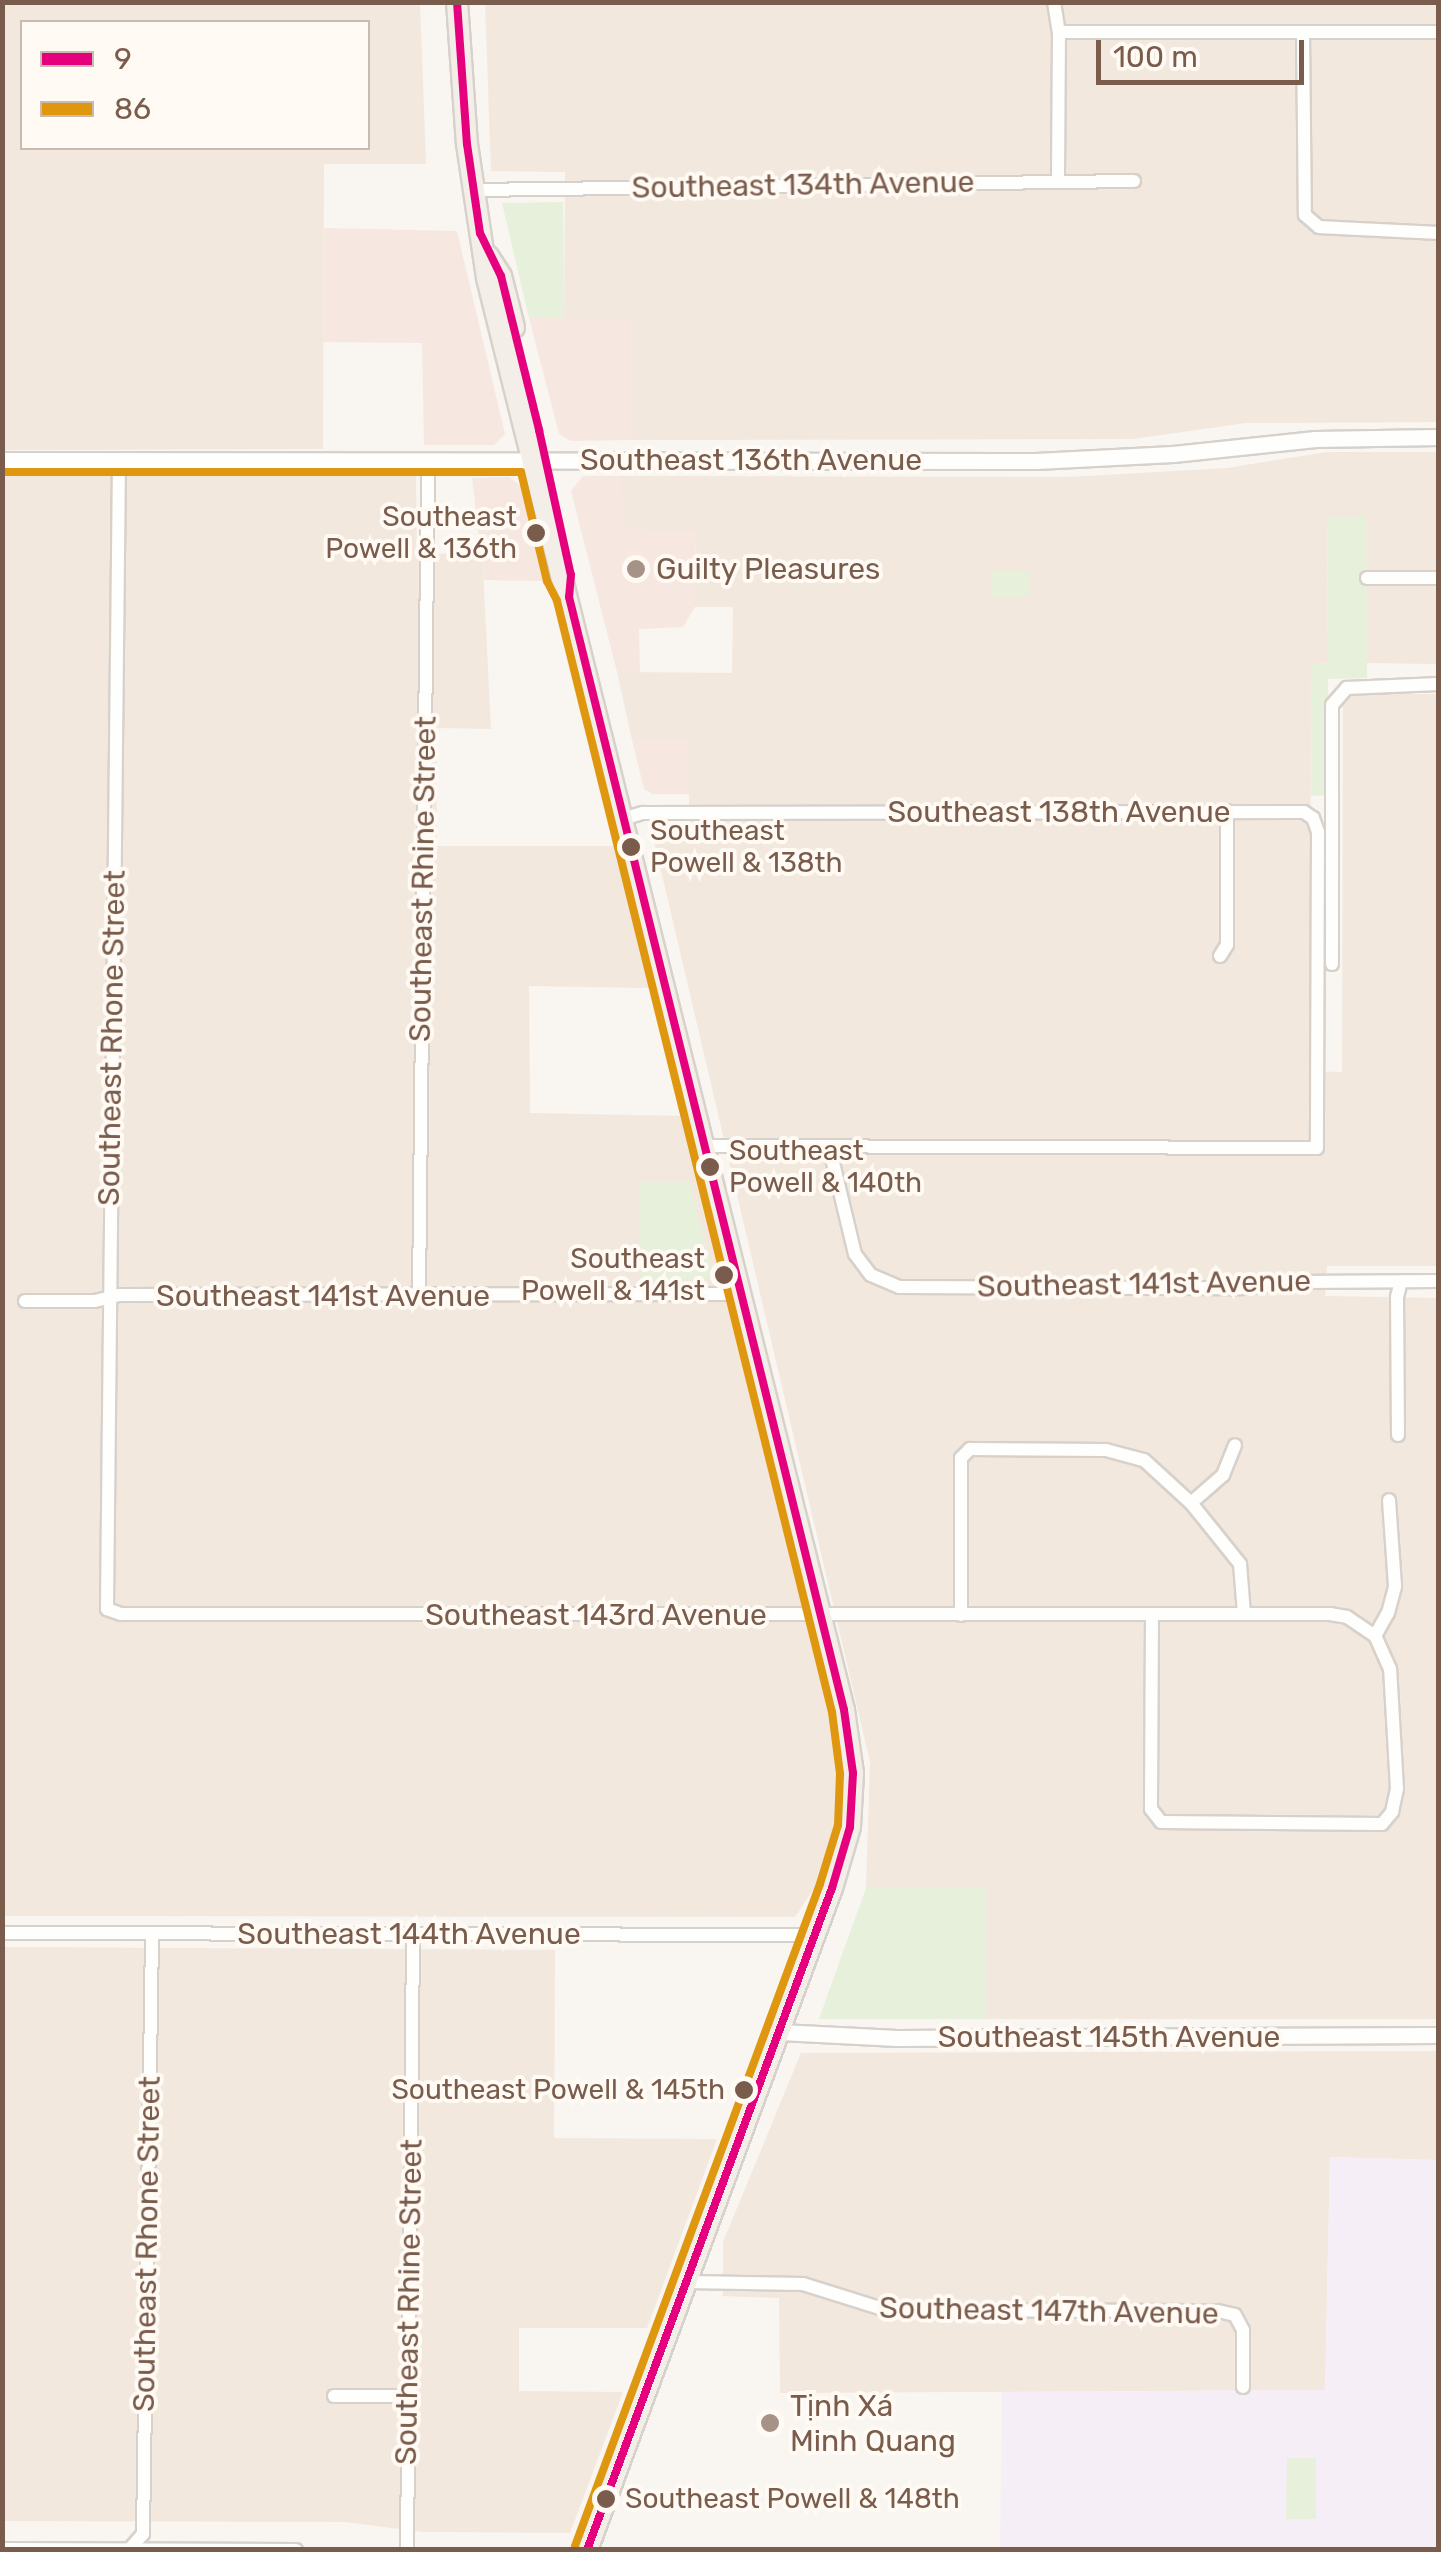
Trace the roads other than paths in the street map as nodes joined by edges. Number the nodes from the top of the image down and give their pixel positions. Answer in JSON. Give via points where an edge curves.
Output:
{"nodes":[{"id":1,"x":457,"y":2,"type":"edge"},
{"id":2,"x":1054,"y":2,"type":"edge"},
{"id":3,"x":1059,"y":32,"type":"junction"},
{"id":4,"x":1438,"y":32,"type":"edge"},
{"id":5,"x":1304,"y":33,"type":"junction"},
{"id":6,"x":1058,"y":181,"type":"junction"},
{"id":7,"x":1134,"y":181,"type":"dead end"},
{"id":8,"x":473,"y":190,"type":"junction"},
{"id":9,"x":1438,"y":233,"type":"edge"},
{"id":10,"x":1438,"y":437,"type":"edge"},
{"id":11,"x":2,"y":460,"type":"edge"},
{"id":12,"x":120,"y":460,"type":"junction"},
{"id":13,"x":538,"y":460,"type":"junction"},
{"id":14,"x":428,"y":461,"type":"junction"},
{"id":15,"x":1367,"y":578,"type":"dead end"},
{"id":16,"x":1438,"y":578,"type":"edge"},
{"id":17,"x":1438,"y":684,"type":"edge"},
{"id":18,"x":1226,"y":811,"type":"junction"},
{"id":19,"x":623,"y":818,"type":"junction"},
{"id":20,"x":1220,"y":956,"type":"dead end"},
{"id":21,"x":1332,"y":964,"type":"dead end"},
{"id":22,"x":704,"y":1146,"type":"junction"},
{"id":23,"x":829,"y":1146,"type":"junction"},
{"id":24,"x":1401,"y":1280,"type":"junction"},
{"id":25,"x":1438,"y":1281,"type":"edge"},
{"id":26,"x":741,"y":1294,"type":"junction"},
{"id":27,"x":419,"y":1296,"type":"junction"},
{"id":28,"x":108,"y":1298,"type":"junction"},
{"id":29,"x":24,"y":1300,"type":"dead end"},
{"id":30,"x":1398,"y":1435,"type":"dead end"},
{"id":31,"x":1235,"y":1444,"type":"dead end"},
{"id":32,"x":1389,"y":1500,"type":"dead end"},
{"id":33,"x":1190,"y":1503,"type":"junction"},
{"id":34,"x":112,"y":1612,"type":"joint"},
{"id":35,"x":1152,"y":1614,"type":"junction"},
{"id":36,"x":1244,"y":1614,"type":"junction"},
{"id":37,"x":961,"y":1615,"type":"junction"},
{"id":38,"x":821,"y":1616,"type":"junction"},
{"id":39,"x":1375,"y":1636,"type":"junction"},
{"id":40,"x":2,"y":1933,"type":"edge"},
{"id":41,"x":152,"y":1934,"type":"junction"},
{"id":42,"x":413,"y":1934,"type":"junction"},
{"id":43,"x":816,"y":1935,"type":"junction"},
{"id":44,"x":780,"y":2032,"type":"junction"},
{"id":45,"x":1438,"y":2035,"type":"edge"},
{"id":46,"x":688,"y":2282,"type":"junction"},
{"id":47,"x":1243,"y":2387,"type":"dead end"},
{"id":48,"x":334,"y":2396,"type":"dead end"},
{"id":49,"x":408,"y":2396,"type":"junction"},
{"id":50,"x":2,"y":2549,"type":"edge"},
{"id":51,"x":129,"y":2549,"type":"edge"},
{"id":52,"x":284,"y":2549,"type":"edge"},
{"id":53,"x":296,"y":2550,"type":"edge"},
{"id":54,"x":406,"y":2550,"type":"edge"},
{"id":55,"x":587,"y":2550,"type":"edge"}],
"edges":[{"from":1,"to":8,"type":"main road"},
{"from":2,"to":3,"type":"street"},
{"from":3,"to":5,"type":"street"},
{"from":3,"to":6,"type":"street"},
{"from":4,"to":5,"type":"street"},
{"from":5,"to":9,"type":"street","via":[[1304,215],[1319,228]]},
{"from":6,"to":7,"type":"street","name":"Southeast 134th Avenue"},
{"from":6,"to":8,"type":"street","name":"Southeast 134th Avenue"},
{"from":8,"to":13,"type":"main road"},
{"from":10,"to":13,"type":"street","name":"Southeast 136th Avenue","via":[[1315,438],[1083,460]]},
{"from":11,"to":12,"type":"street","name":"Southeast 136th Avenue"},
{"from":12,"to":14,"type":"street","name":"Southeast 136th Avenue"},
{"from":12,"to":28,"type":"street","name":"Southeast Rhone Street"},
{"from":13,"to":14,"type":"street","name":"Southeast 136th Avenue"},
{"from":13,"to":19,"type":"main road","via":[[559,578],[570,597]]},
{"from":14,"to":27,"type":"street","name":"Southeast Rhine Street"},
{"from":15,"to":16,"type":"street"},
{"from":17,"to":21,"type":"street","via":[[1347,688],[1332,705]]},
{"from":18,"to":19,"type":"street","name":"Southeast 138th Avenue"},
{"from":18,"to":20,"type":"street","via":[[1227,945]]},
{"from":18,"to":23,"type":"street","name":"Southeast 138th Avenue","via":[[1304,812],[1318,832],[1317,1148]]},
{"from":19,"to":22,"type":"main road"},
{"from":22,"to":23,"type":"street"},
{"from":22,"to":26,"type":"main road"},
{"from":23,"to":24,"type":"street","name":"Southeast 141st Avenue","via":[[854,1254],[871,1275],[899,1287],[1242,1288]]},
{"from":24,"to":25,"type":"street","name":"Southeast 141st Avenue"},
{"from":24,"to":30,"type":"street"},
{"from":26,"to":27,"type":"street","name":"Southeast 141st Avenue"},
{"from":26,"to":38,"type":"main road"},
{"from":27,"to":28,"type":"street","name":"Southeast 141st Avenue"},
{"from":28,"to":29,"type":"street","name":"Southeast 141st Avenue"},
{"from":28,"to":34,"type":"street","name":"Southeast Rhone Street","via":[[104,1588]]},
{"from":31,"to":33,"type":"street","via":[[1223,1475]]},
{"from":32,"to":39,"type":"street","via":[[1394,1586]]},
{"from":33,"to":36,"type":"street","via":[[1240,1564]]},
{"from":33,"to":37,"type":"street","via":[[1126,1452],[970,1449],[961,1458]]},
{"from":34,"to":38,"type":"street","name":"Southeast 143rd Avenue"},
{"from":35,"to":36,"type":"street","name":"Southeast 143rd Avenue"},
{"from":35,"to":37,"type":"street","name":"Southeast 143rd Avenue"},
{"from":35,"to":39,"type":"street","via":[[1151,1809],[1174,1826],[1382,1824],[1397,1789],[1390,1669]]},
{"from":36,"to":39,"type":"street","name":"Southeast 143rd Avenue","via":[[1330,1614]]},
{"from":37,"to":38,"type":"street","name":"Southeast 143rd Avenue"},
{"from":38,"to":43,"type":"main road","via":[[850,1738],[853,1794],[842,1859]]},
{"from":40,"to":41,"type":"street","name":"Southeast 144th Avenue"},
{"from":41,"to":42,"type":"street","name":"Southeast 144th Avenue"},
{"from":41,"to":51,"type":"street","name":"Southeast Rhone Street","via":[[142,2534]]},
{"from":42,"to":43,"type":"street","name":"Southeast 144th Avenue"},
{"from":42,"to":49,"type":"street","name":"Southeast Rhine Street"},
{"from":43,"to":44,"type":"main road"},
{"from":44,"to":45,"type":"street","name":"Southeast 145th Avenue","via":[[898,2038]]},
{"from":44,"to":46,"type":"main road"},
{"from":46,"to":47,"type":"street","name":"Southeast 147th Avenue","via":[[802,2284],[886,2310],[1218,2311],[1235,2315],[1244,2330]]},
{"from":46,"to":55,"type":"main road"},
{"from":48,"to":49,"type":"street"},
{"from":49,"to":54,"type":"street","name":"Southeast Rhine Street"},
{"from":50,"to":51,"type":"street"},
{"from":51,"to":52,"type":"street"},
{"from":52,"to":53,"type":"street"}]}
